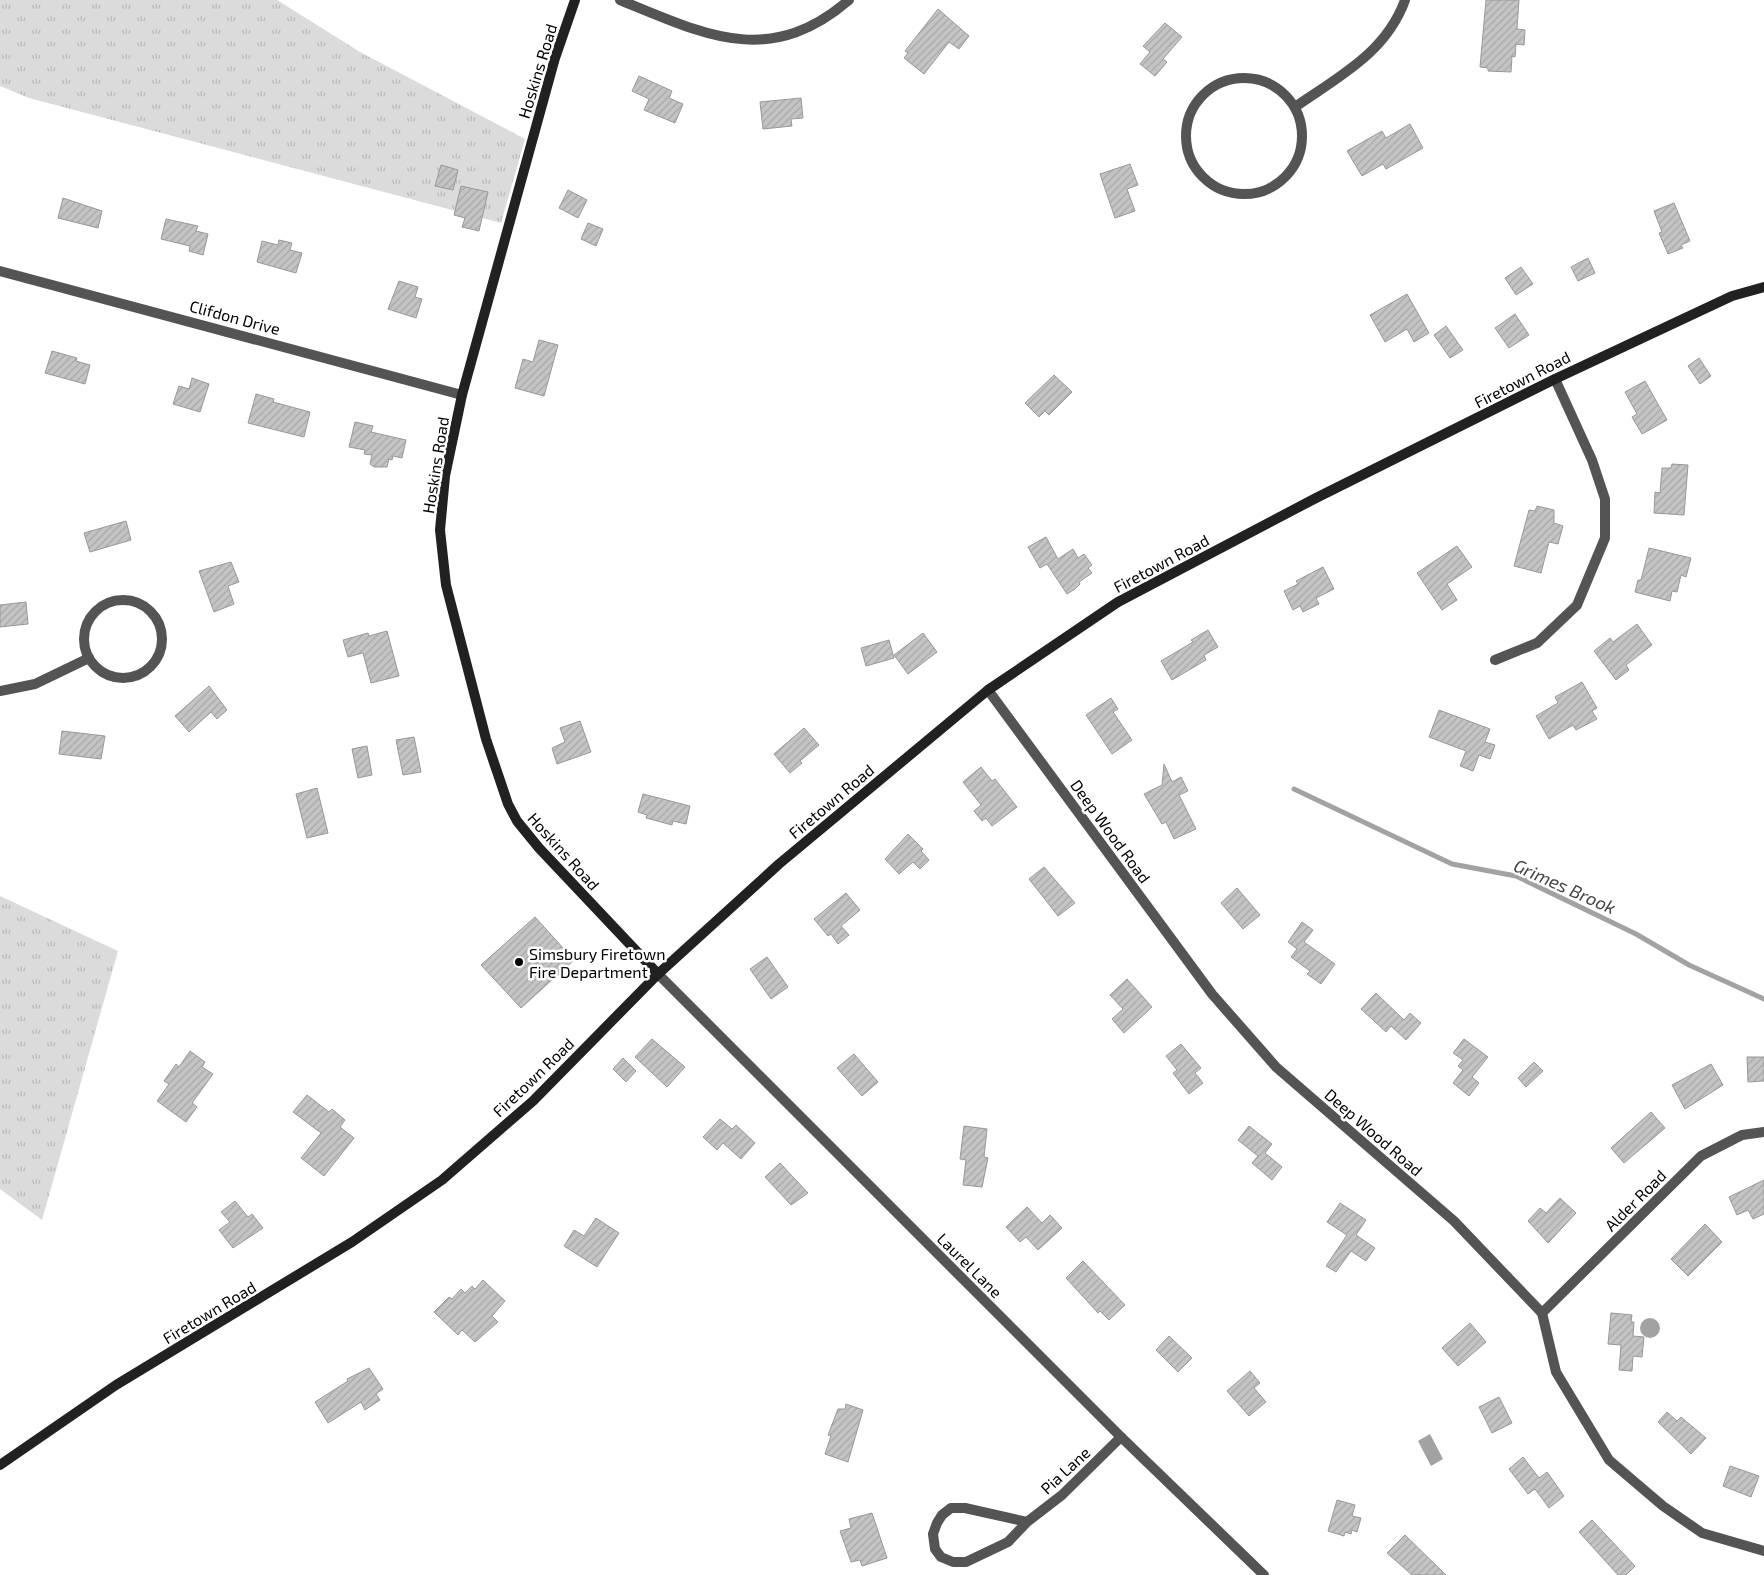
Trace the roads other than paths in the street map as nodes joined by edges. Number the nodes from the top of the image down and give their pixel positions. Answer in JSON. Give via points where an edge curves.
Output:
{"nodes":[{"id":1,"x":575,"y":0,"type":"edge"},
{"id":2,"x":620,"y":0,"type":"edge"},
{"id":3,"x":849,"y":0,"type":"edge"},
{"id":4,"x":1405,"y":0,"type":"edge"},
{"id":5,"x":1295,"y":107,"type":"junction"},
{"id":6,"x":0,"y":271,"type":"edge"},
{"id":7,"x":1764,"y":287,"type":"edge"},
{"id":8,"x":1555,"y":379,"type":"junction"},
{"id":9,"x":462,"y":395,"type":"junction"},
{"id":10,"x":89,"y":658,"type":"junction"},
{"id":11,"x":1495,"y":660,"type":"dead end"},
{"id":12,"x":988,"y":690,"type":"junction"},
{"id":13,"x":0,"y":691,"type":"edge"},
{"id":14,"x":658,"y":974,"type":"junction"},
{"id":15,"x":1764,"y":1132,"type":"edge"},
{"id":16,"x":1542,"y":1313,"type":"junction"},
{"id":17,"x":1121,"y":1437,"type":"junction"},
{"id":18,"x":0,"y":1465,"type":"edge"},
{"id":19,"x":1027,"y":1522,"type":"junction"},
{"id":20,"x":1764,"y":1551,"type":"edge"},
{"id":21,"x":1264,"y":1575,"type":"edge"}],
"edges":[{"from":1,"to":9,"type":"street","name":"Hoskins Road","via":[[555,58]]},
{"from":2,"to":3,"type":"street","via":[[702,33],[747,40],[768,39],[816,24]]},
{"from":4,"to":5,"type":"street","via":[[1399,18],[1371,54]]},
{"from":5,"to":5,"type":"street","via":[[1283,92],[1267,82],[1248,77],[1229,79],[1211,87],[1197,100],[1188,118],[1185,137],[1189,156],[1198,173],[1230,193],[1249,194],[1268,189],[1284,178],[1296,163],[1302,144],[1301,125]]},
{"from":6,"to":9,"type":"street","name":"Clifdon Drive"},
{"from":7,"to":8,"type":"street","name":"Firetown Road","via":[[1732,296]]},
{"from":8,"to":11,"type":"street","via":[[1592,460],[1605,499],[1605,538],[1577,605],[1537,642]]},
{"from":8,"to":12,"type":"street","name":"Firetown Road","via":[[1316,498],[1118,602]]},
{"from":9,"to":14,"type":"street","name":"Hoskins Road","via":[[445,476],[440,530],[446,585],[486,739],[508,804],[539,848]]},
{"from":10,"to":10,"type":"street","via":[[84,645],[85,631],[90,619],[110,602],[124,600],[137,603],[156,619],[162,643],[152,666],[142,673],[118,678],[96,668]]},
{"from":10,"to":13,"type":"street","via":[[35,684]]},
{"from":12,"to":14,"type":"street","name":"Firetown Road","via":[[779,864]]},
{"from":12,"to":16,"type":"street","name":"Deep Wood Road","via":[[1212,994],[1276,1067],[1454,1221]]},
{"from":14,"to":17,"type":"street","name":"Laurel Lane"},
{"from":14,"to":18,"type":"street","name":"Firetown Road","via":[[533,1101],[442,1180],[352,1242],[116,1385]]},
{"from":15,"to":16,"type":"street","name":"Alder Road","via":[[1742,1134],[1701,1156]]},
{"from":16,"to":20,"type":"street","via":[[1556,1372],[1609,1460],[1663,1506],[1702,1533]]},
{"from":17,"to":19,"type":"street","name":"Pia Lane","via":[[1062,1495]]},
{"from":17,"to":21,"type":"street","name":"Laurel Lane"},
{"from":19,"to":19,"type":"street","name":"Pia Lane","via":[[1008,1542],[966,1562],[953,1562],[941,1557],[935,1548],[933,1534],[937,1523],[951,1508],[965,1508]]}]}
